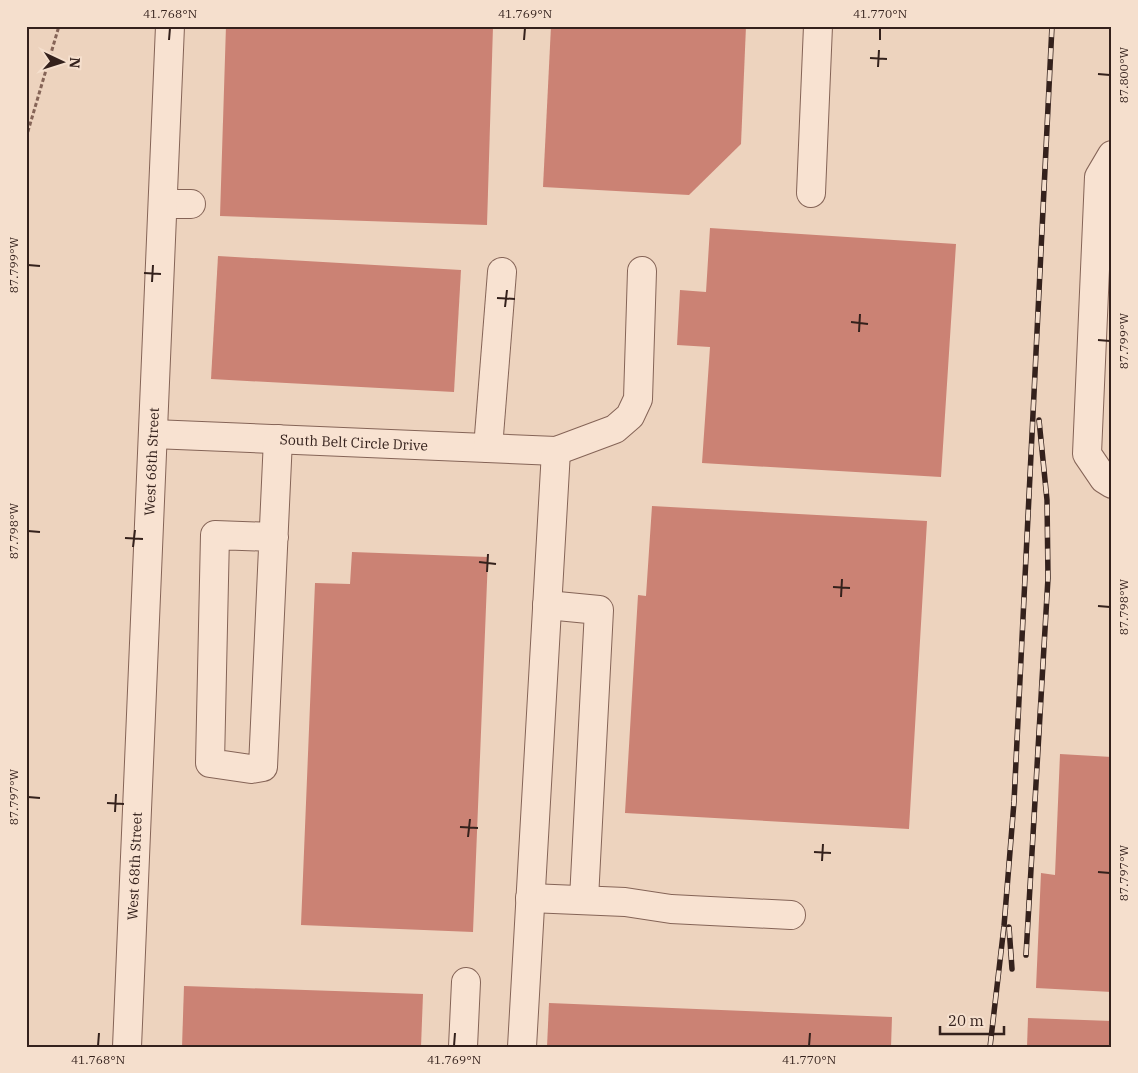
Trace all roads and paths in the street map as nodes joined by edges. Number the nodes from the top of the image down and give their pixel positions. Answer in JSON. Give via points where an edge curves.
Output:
{"nodes":[{"id":1,"x":59,"y":26,"type":"edge"},
{"id":2,"x":170,"y":26,"type":"edge"},
{"id":3,"x":818,"y":26,"type":"edge"},
{"id":4,"x":26,"y":138,"type":"edge"},
{"id":5,"x":1112,"y":155,"type":"edge"},
{"id":6,"x":811,"y":193,"type":"dead end"},
{"id":7,"x":163,"y":204,"type":"junction"},
{"id":8,"x":191,"y":204,"type":"dead end"},
{"id":9,"x":642,"y":271,"type":"dead end"},
{"id":10,"x":502,"y":272,"type":"dead end"},
{"id":11,"x":153,"y":434,"type":"junction"},
{"id":12,"x":278,"y":439,"type":"junction"},
{"id":13,"x":488,"y":448,"type":"junction"},
{"id":14,"x":556,"y":451,"type":"junction"},
{"id":15,"x":1112,"y":484,"type":"edge"},
{"id":16,"x":274,"y":537,"type":"junction"},
{"id":17,"x":547,"y":605,"type":"junction"},
{"id":18,"x":530,"y":898,"type":"junction"},
{"id":19,"x":584,"y":899,"type":"junction"},
{"id":20,"x":791,"y":915,"type":"dead end"},
{"id":21,"x":466,"y":982,"type":"dead end"},
{"id":22,"x":127,"y":1047,"type":"edge"},
{"id":23,"x":463,"y":1047,"type":"edge"},
{"id":24,"x":522,"y":1047,"type":"edge"}],
"edges":[{"from":1,"to":4,"type":"path"},
{"from":2,"to":7,"type":"street","name":"West 68th Street"},
{"from":3,"to":6,"type":"street"},
{"from":5,"to":15,"type":"street","via":[[1099,177],[1087,454],[1104,479]]},
{"from":7,"to":8,"type":"street"},
{"from":7,"to":11,"type":"street","name":"West 68th Street"},
{"from":9,"to":14,"type":"street","via":[[638,398],[630,416],[615,429]]},
{"from":10,"to":13,"type":"street"},
{"from":11,"to":12,"type":"street","name":"South Belt Circle Drive"},
{"from":11,"to":22,"type":"street","name":"West 68th Street"},
{"from":12,"to":13,"type":"street","name":"South Belt Circle Drive"},
{"from":12,"to":16,"type":"street"},
{"from":13,"to":14,"type":"street","name":"South Belt Circle Drive"},
{"from":14,"to":17,"type":"street"},
{"from":16,"to":16,"type":"street","via":[[263,767],[251,769],[210,763],[215,535]]},
{"from":17,"to":18,"type":"street"},
{"from":17,"to":19,"type":"street","via":[[599,610]]},
{"from":18,"to":19,"type":"street"},
{"from":18,"to":24,"type":"street"},
{"from":19,"to":20,"type":"street","via":[[671,909]]},
{"from":21,"to":23,"type":"street"}]}
